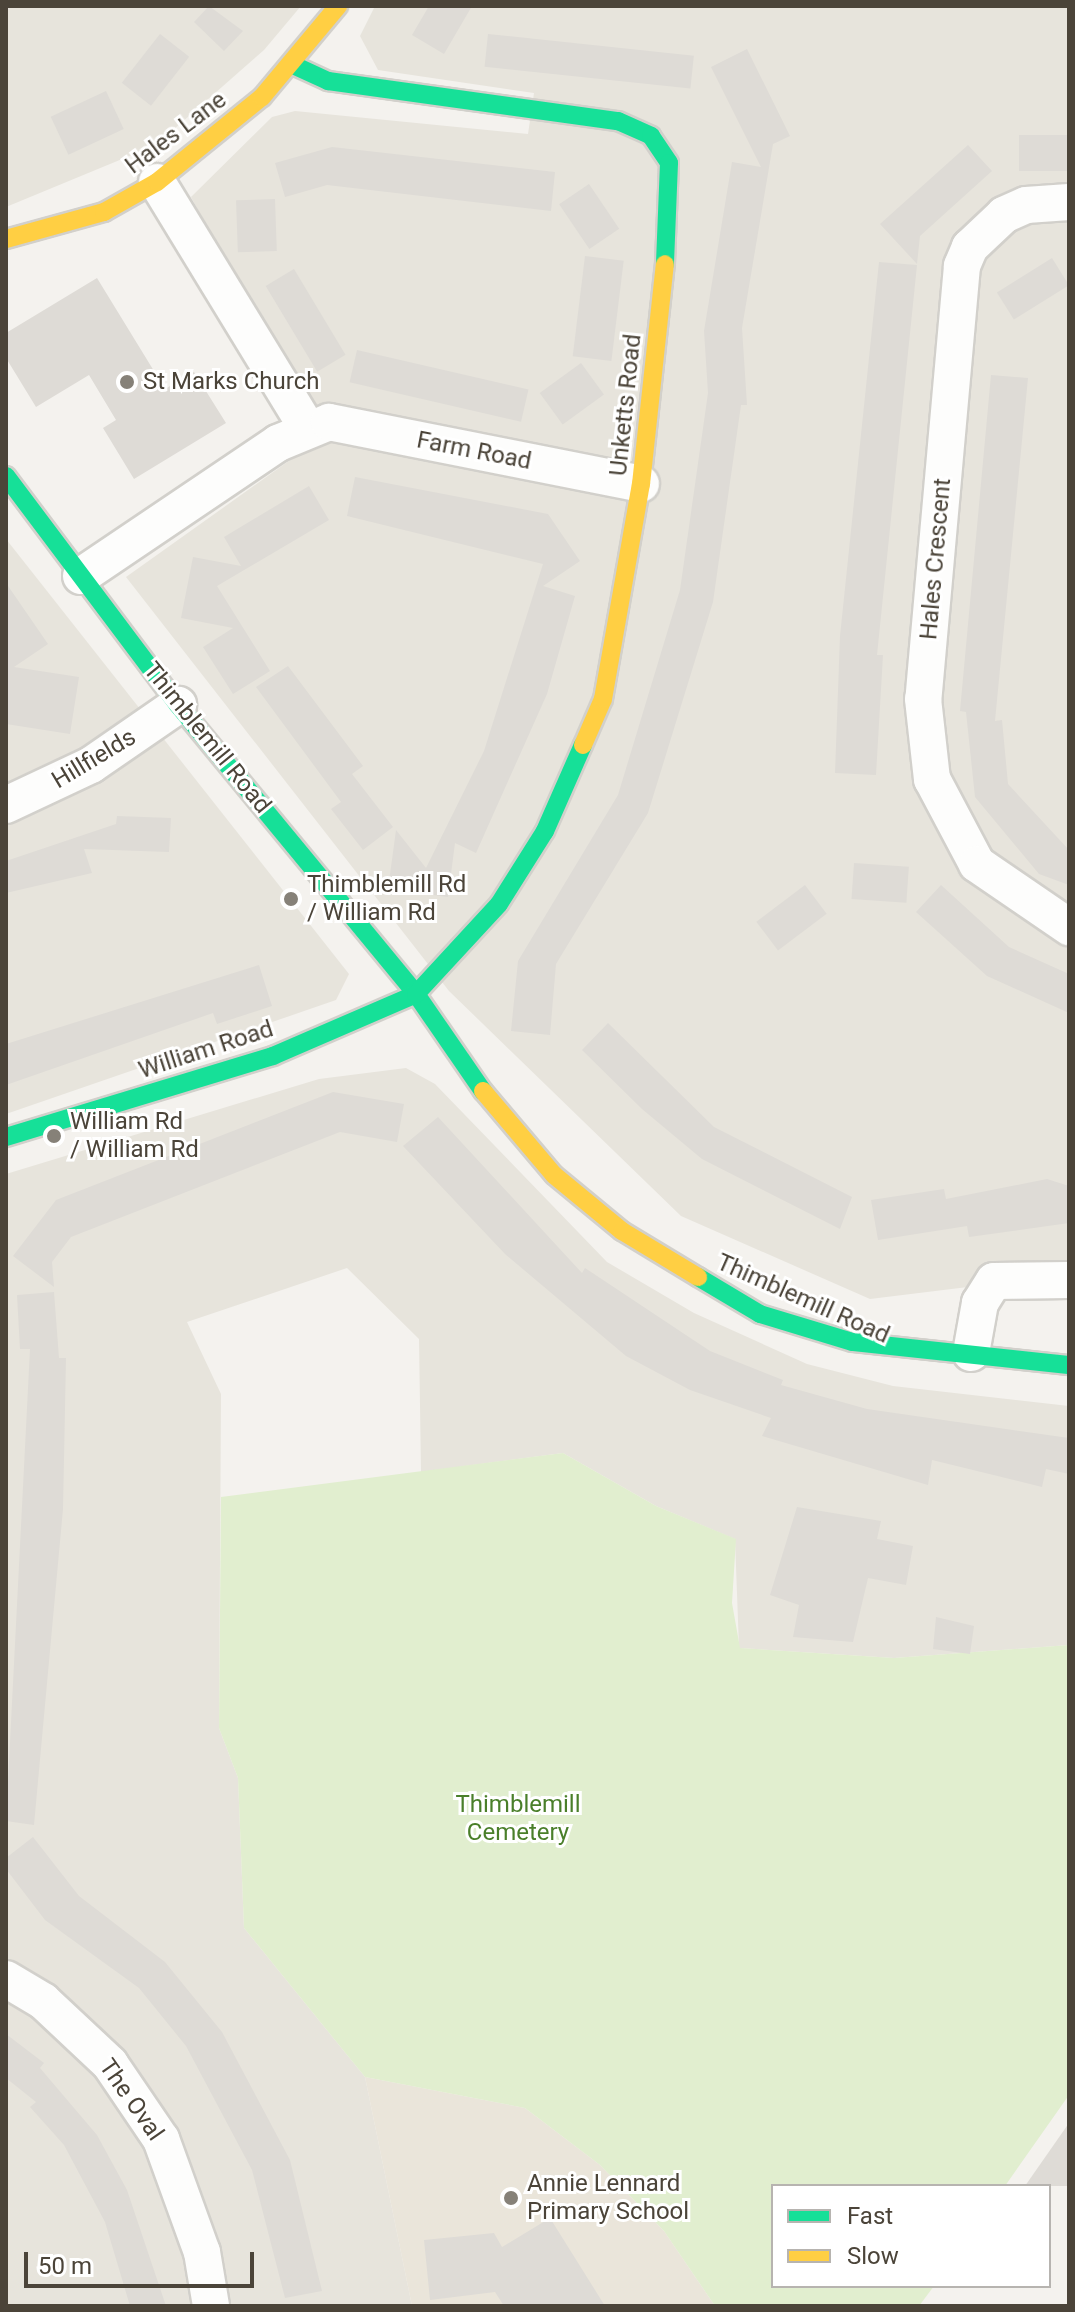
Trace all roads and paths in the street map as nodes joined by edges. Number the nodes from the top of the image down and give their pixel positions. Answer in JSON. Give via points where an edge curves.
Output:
{"nodes":[{"id":1,"x":338,"y":6,"type":"edge"},
{"id":2,"x":291,"y":64,"type":"junction"},
{"id":3,"x":157,"y":182,"type":"junction"},
{"id":4,"x":1069,"y":202,"type":"edge"},
{"id":5,"x":6,"y":239,"type":"edge"},
{"id":6,"x":307,"y":428,"type":"junction"},
{"id":7,"x":6,"y":476,"type":"edge"},
{"id":8,"x":641,"y":484,"type":"junction"},
{"id":9,"x":81,"y":576,"type":"junction"},
{"id":10,"x":178,"y":705,"type":"junction"},
{"id":11,"x":6,"y":805,"type":"edge"},
{"id":12,"x":1069,"y":927,"type":"edge"},
{"id":13,"x":416,"y":994,"type":"junction"},
{"id":14,"x":494,"y":1069,"type":"dead end"},
{"id":15,"x":6,"y":1137,"type":"edge"},
{"id":16,"x":1069,"y":1280,"type":"edge"},
{"id":17,"x":807,"y":1305,"type":"dead end"},
{"id":18,"x":906,"y":1345,"type":"junction"},
{"id":19,"x":971,"y":1353,"type":"junction"},
{"id":20,"x":1069,"y":1365,"type":"edge"},
{"id":21,"x":6,"y":1979,"type":"edge"},
{"id":22,"x":211,"y":2306,"type":"edge"}],
"edges":[{"from":1,"to":2,"type":"street","name":"Hales Lane"},
{"from":2,"to":3,"type":"street","name":"Hales Lane","via":[[262,97]]},
{"from":2,"to":8,"type":"street","name":"Unketts Road","via":[[328,81],[618,121],[651,136],[669,163],[669,232]]},
{"from":3,"to":5,"type":"street","name":"Hales Lane","via":[[104,212]]},
{"from":3,"to":6,"type":"street"},
{"from":4,"to":12,"type":"street","name":"Hales Crescent","via":[[1026,205],[1004,215],[978,237],[962,266],[923,699],[932,779],[977,864]]},
{"from":6,"to":8,"type":"street","name":"Farm Road","via":[[329,422]]},
{"from":6,"to":9,"type":"street","name":"Farm Road"},
{"from":7,"to":9,"type":"street","name":"Thimblemill Road"},
{"from":8,"to":13,"type":"street","name":"Unketts Road","via":[[603,699],[577,771],[499,904]]},
{"from":9,"to":10,"type":"street","name":"Thimblemill Road"},
{"from":10,"to":11,"type":"street","name":"Hillfields","via":[[91,765]]},
{"from":10,"to":13,"type":"street","name":"Thimblemill Road"},
{"from":13,"to":14,"type":"street","name":"Thimblemill Road"},
{"from":13,"to":15,"type":"street","name":"William Road","via":[[273,1056]]},
{"from":13,"to":18,"type":"street","name":"Thimblemill Road","via":[[492,1105],[554,1175],[622,1231],[760,1314],[853,1342]]},
{"from":16,"to":19,"type":"street","via":[[994,1281],[980,1303]]},
{"from":17,"to":18,"type":"street","name":"Thimblemill Road"},
{"from":18,"to":19,"type":"street","name":"Thimblemill Road"},
{"from":19,"to":20,"type":"street","name":"Thimblemill Road"},
{"from":21,"to":22,"type":"street","name":"The Oval","via":[[43,2001],[110,2064],[161,2139],[202,2252]]}]}
